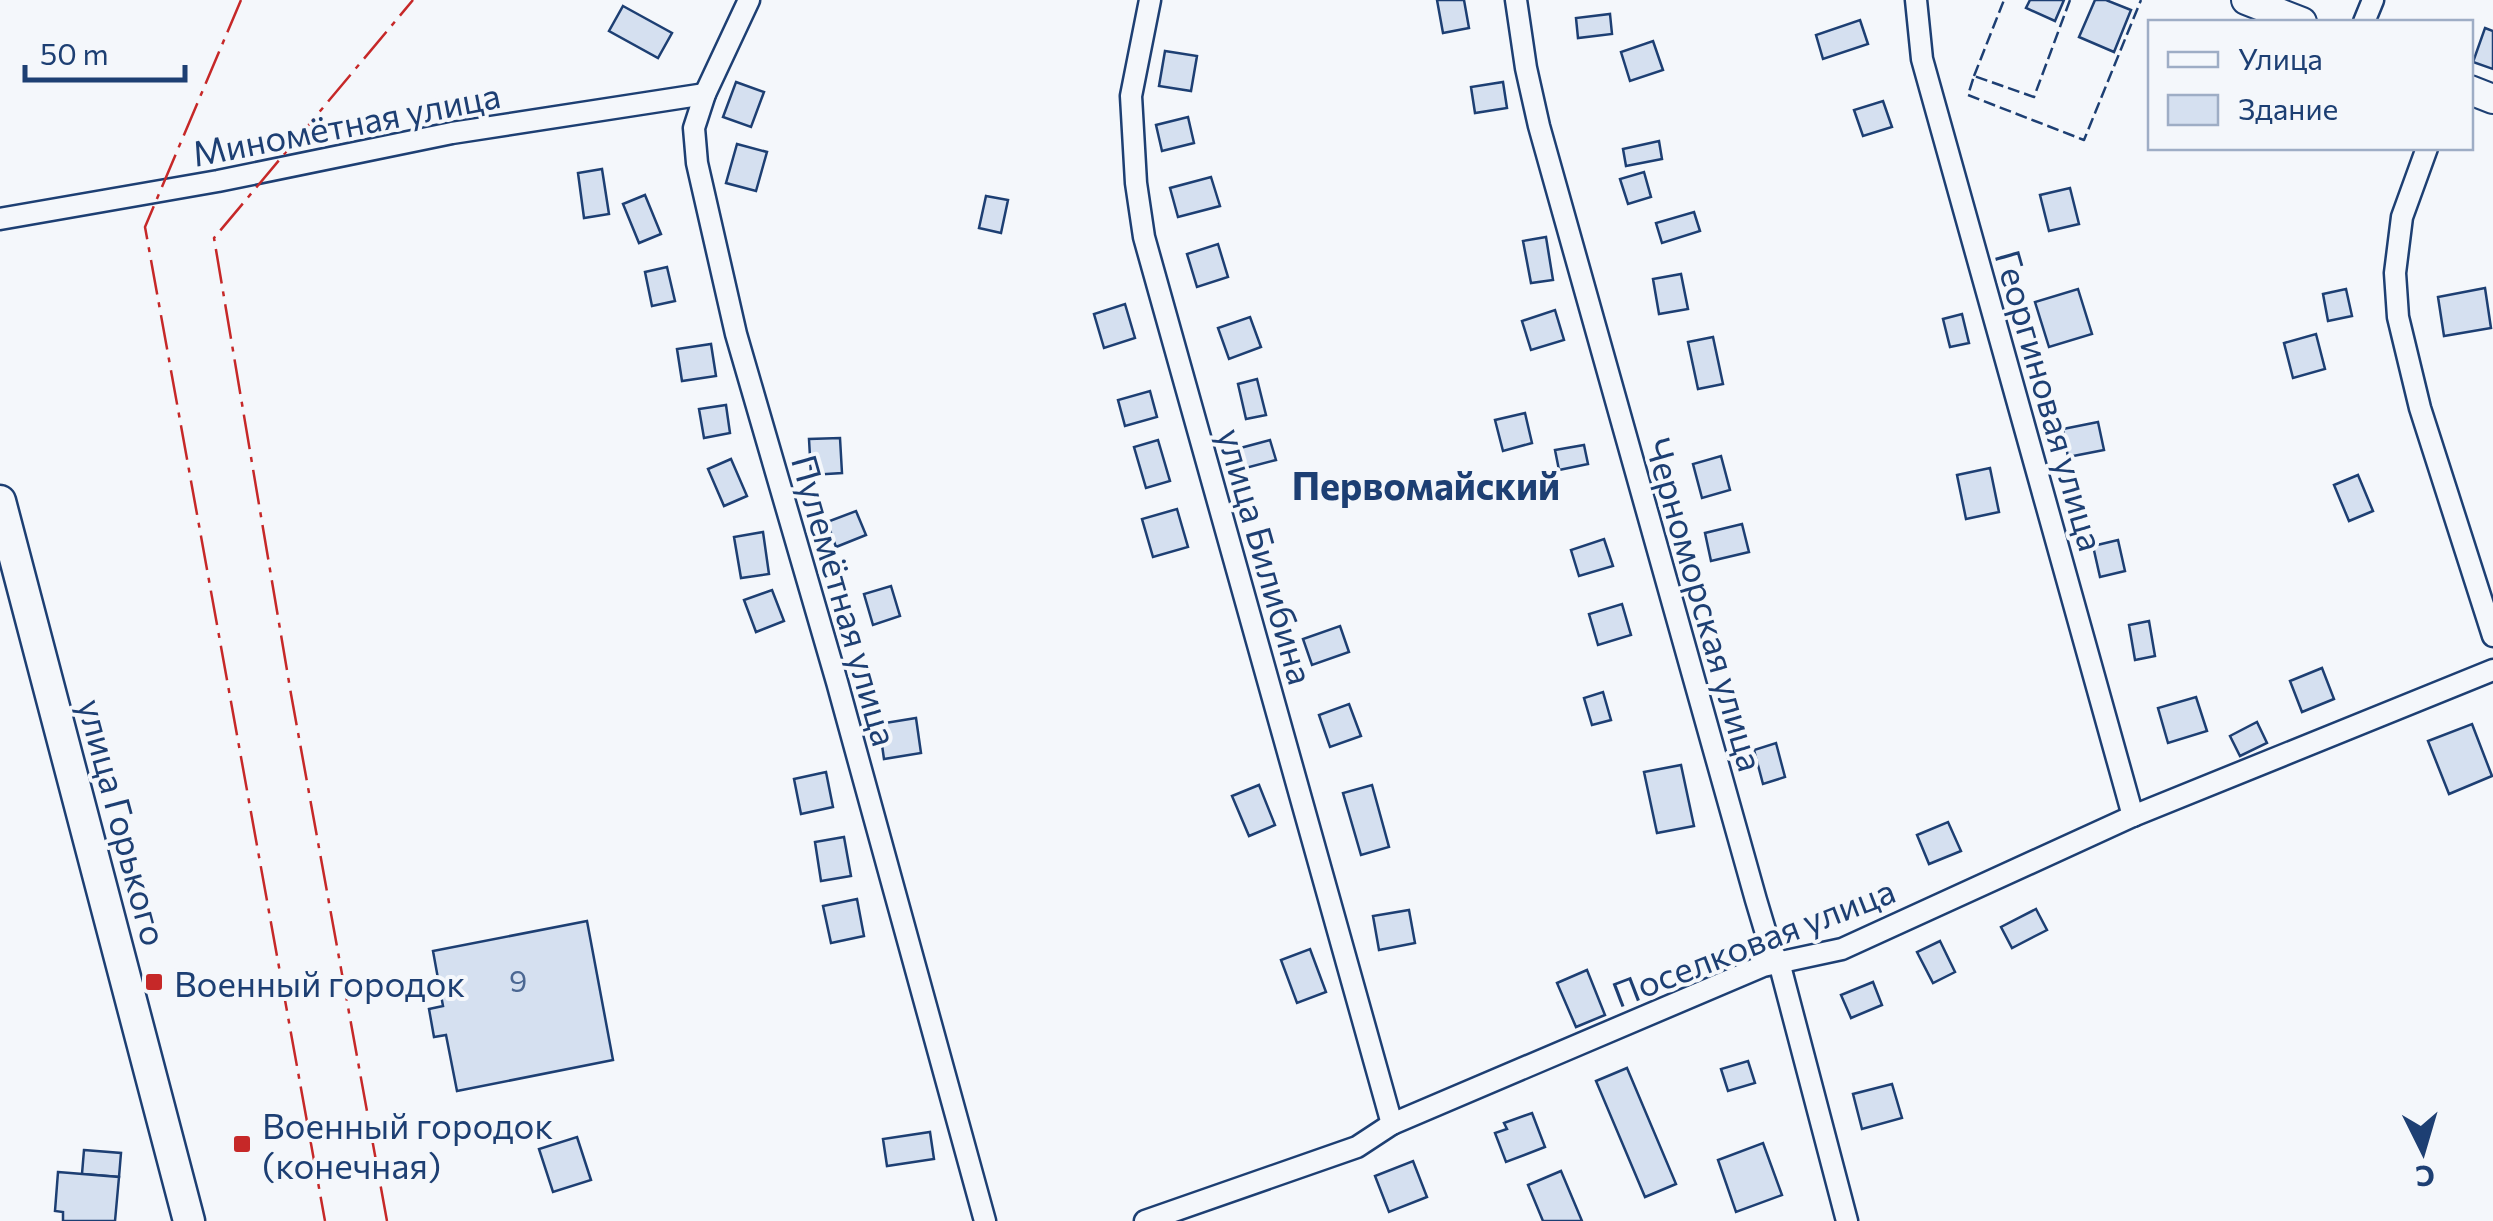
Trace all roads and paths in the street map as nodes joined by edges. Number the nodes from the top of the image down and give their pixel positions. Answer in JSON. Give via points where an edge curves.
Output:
{"nodes":[{"id":1,"x":749,"y":0,"type":"edge"},
{"id":2,"x":1150,"y":0,"type":"edge"},
{"id":3,"x":1516,"y":0,"type":"edge"},
{"id":4,"x":1916,"y":0,"type":"edge"},
{"id":5,"x":2246,"y":0,"type":"edge"},
{"id":6,"x":2297,"y":20,"type":"edge"},
{"id":7,"x":705,"y":94,"type":"junction"},
{"id":8,"x":2426,"y":150,"type":"edge"},
{"id":9,"x":0,"y":219,"type":"edge"},
{"id":10,"x":0,"y":501,"type":"edge"},
{"id":11,"x":2493,"y":636,"type":"edge"},
{"id":12,"x":2493,"y":670,"type":"edge"},
{"id":13,"x":2133,"y":816,"type":"junction"},
{"id":14,"x":1779,"y":962,"type":"junction"},
{"id":15,"x":1392,"y":1124,"type":"junction"},
{"id":16,"x":189,"y":1221,"type":"edge"},
{"id":17,"x":985,"y":1221,"type":"edge"},
{"id":18,"x":1145,"y":1221,"type":"edge"},
{"id":19,"x":1847,"y":1221,"type":"edge"}],
"edges":[{"from":1,"to":7,"type":"street","name":"Пулемётная улица"},
{"from":2,"to":15,"type":"street","name":"улица Билибина","via":[[1131,96],[1144,237]]},
{"from":3,"to":14,"type":"street","name":"Черноморская улица","via":[[1539,126]]},
{"from":4,"to":13,"type":"street","name":"Георгиновая улица","via":[[1922,59]]},
{"from":5,"to":6,"type":"street"},
{"from":7,"to":9,"type":"street","name":"Миномётная улица","via":[[452,133]]},
{"from":7,"to":17,"type":"street","name":"Пулемётная улица","via":[[694,128],[697,162],[736,334]]},
{"from":8,"to":11,"type":"street","via":[[2402,217],[2398,317]]},
{"from":10,"to":16,"type":"main road","name":"улица Горького"},
{"from":12,"to":13,"type":"street","name":"Поселковая улица"},
{"from":13,"to":14,"type":"street","name":"Поселковая улица","via":[[1842,949]]},
{"from":14,"to":15,"type":"street","name":"Поселковая улица"},
{"from":14,"to":19,"type":"street","name":"Черноморская улица"},
{"from":15,"to":18,"type":"street","name":"Поселковая улица","via":[[1357,1147]]}]}
